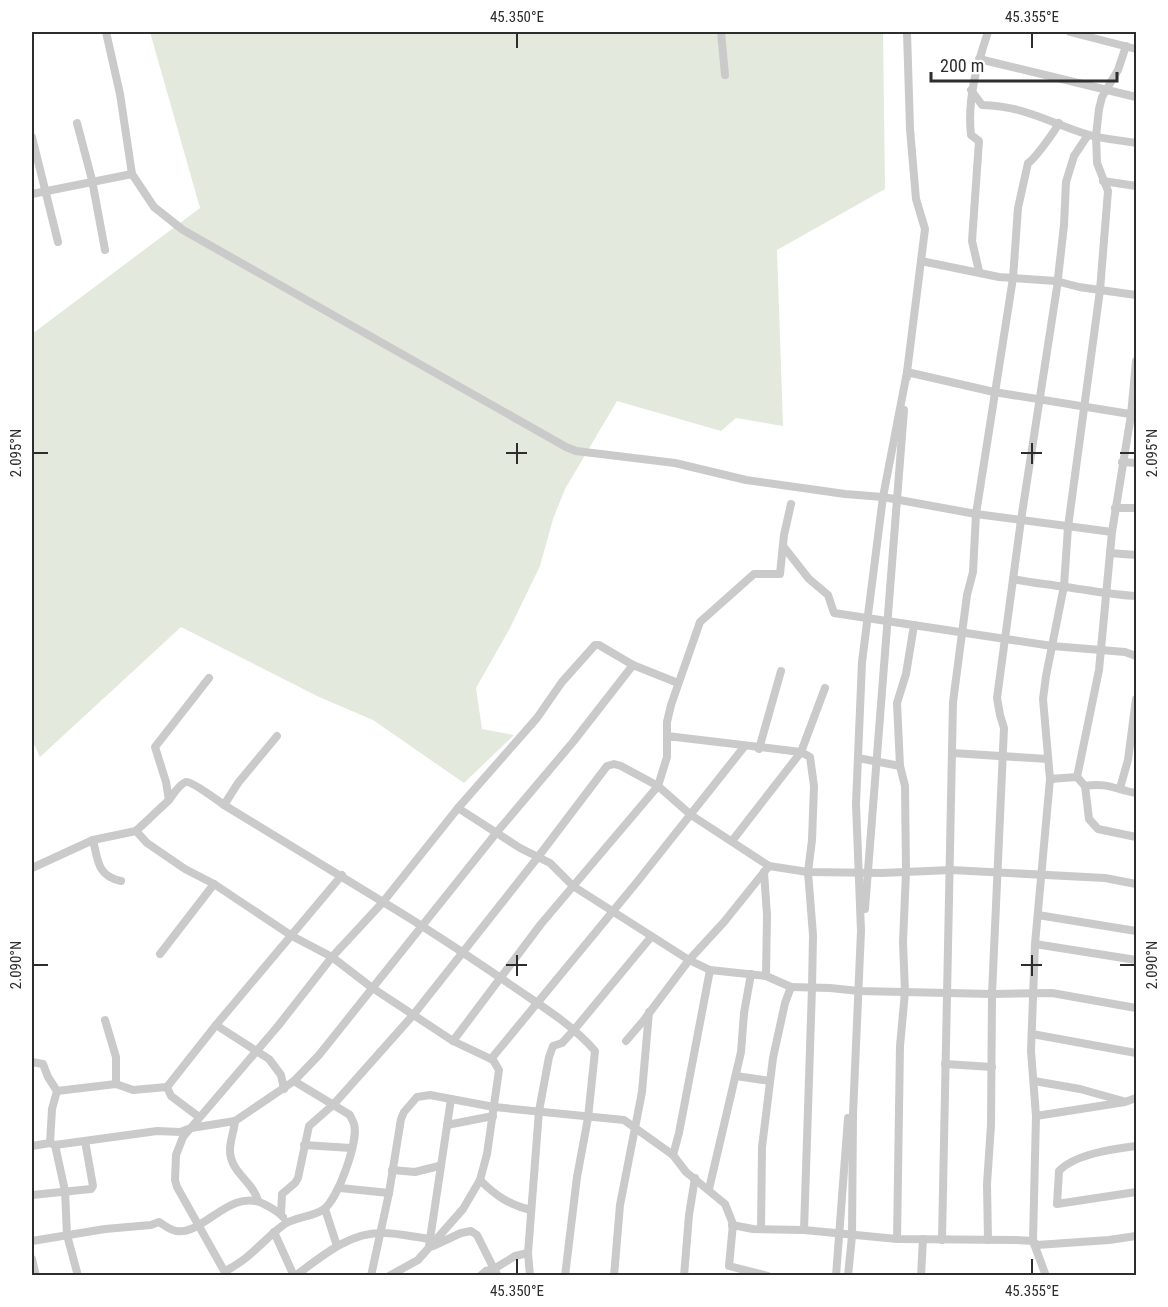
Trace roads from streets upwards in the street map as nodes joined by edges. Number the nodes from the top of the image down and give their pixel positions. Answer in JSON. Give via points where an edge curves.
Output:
{"nodes":[{"id":1,"x":106,"y":32,"type":"edge"},
{"id":2,"x":721,"y":32,"type":"edge"},
{"id":3,"x":907,"y":32,"type":"edge"},
{"id":4,"x":988,"y":32,"type":"edge"},
{"id":5,"x":1070,"y":32,"type":"edge"},
{"id":6,"x":1126,"y":46,"type":"junction"},
{"id":7,"x":1137,"y":49,"type":"edge"},
{"id":8,"x":979,"y":59,"type":"junction"},
{"id":9,"x":725,"y":75,"type":"dead end"},
{"id":10,"x":1107,"y":89,"type":"junction"},
{"id":11,"x":971,"y":90,"type":"junction"},
{"id":12,"x":1137,"y":97,"type":"edge"},
{"id":13,"x":77,"y":123,"type":"dead end"},
{"id":14,"x":1059,"y":123,"type":"junction"},
{"id":15,"x":1092,"y":135,"type":"junction"},
{"id":16,"x":32,"y":137,"type":"edge"},
{"id":17,"x":1137,"y":143,"type":"edge"},
{"id":18,"x":132,"y":174,"type":"junction"},
{"id":19,"x":92,"y":180,"type":"junction"},
{"id":20,"x":1103,"y":181,"type":"junction"},
{"id":21,"x":1137,"y":186,"type":"edge"},
{"id":22,"x":44,"y":191,"type":"junction"},
{"id":23,"x":32,"y":194,"type":"edge"},
{"id":24,"x":58,"y":242,"type":"dead end"},
{"id":25,"x":105,"y":250,"type":"dead end"},
{"id":26,"x":921,"y":261,"type":"junction"},
{"id":27,"x":979,"y":272,"type":"junction"},
{"id":28,"x":1013,"y":278,"type":"junction"},
{"id":29,"x":1056,"y":281,"type":"junction"},
{"id":30,"x":1100,"y":291,"type":"junction"},
{"id":31,"x":1137,"y":296,"type":"edge"},
{"id":32,"x":1137,"y":361,"type":"edge"},
{"id":33,"x":907,"y":372,"type":"junction"},
{"id":34,"x":1136,"y":374,"type":"edge"},
{"id":35,"x":994,"y":392,"type":"junction"},
{"id":36,"x":1039,"y":398,"type":"junction"},
{"id":37,"x":1084,"y":406,"type":"junction"},
{"id":38,"x":1134,"y":415,"type":"edge"},
{"id":39,"x":1122,"y":462,"type":"junction"},
{"id":40,"x":1137,"y":463,"type":"edge"},
{"id":41,"x":883,"y":497,"type":"junction"},
{"id":42,"x":791,"y":504,"type":"dead end"},
{"id":43,"x":1115,"y":508,"type":"junction"},
{"id":44,"x":1137,"y":508,"type":"edge"},
{"id":45,"x":976,"y":514,"type":"junction"},
{"id":46,"x":1021,"y":520,"type":"junction"},
{"id":47,"x":1068,"y":527,"type":"junction"},
{"id":48,"x":1112,"y":532,"type":"junction"},
{"id":49,"x":783,"y":546,"type":"junction"},
{"id":50,"x":1110,"y":553,"type":"junction"},
{"id":51,"x":1137,"y":555,"type":"edge"},
{"id":52,"x":1013,"y":579,"type":"junction"},
{"id":53,"x":1064,"y":586,"type":"junction"},
{"id":54,"x":1106,"y":594,"type":"junction"},
{"id":55,"x":1137,"y":596,"type":"edge"},
{"id":56,"x":866,"y":618,"type":"junction"},
{"id":57,"x":914,"y":625,"type":"junction"},
{"id":58,"x":963,"y":631,"type":"junction"},
{"id":59,"x":1006,"y":639,"type":"junction"},
{"id":60,"x":1052,"y":646,"type":"junction"},
{"id":61,"x":1101,"y":651,"type":"junction"},
{"id":62,"x":1137,"y":656,"type":"edge"},
{"id":63,"x":633,"y":665,"type":"junction"},
{"id":64,"x":781,"y":671,"type":"dead end"},
{"id":65,"x":209,"y":678,"type":"dead end"},
{"id":66,"x":678,"y":682,"type":"junction"},
{"id":67,"x":825,"y":688,"type":"dead end"},
{"id":68,"x":1137,"y":699,"type":"edge"},
{"id":69,"x":277,"y":736,"type":"dead end"},
{"id":70,"x":667,"y":736,"type":"junction"},
{"id":71,"x":744,"y":747,"type":"junction"},
{"id":72,"x":759,"y":749,"type":"junction"},
{"id":73,"x":801,"y":752,"type":"junction"},
{"id":74,"x":952,"y":753,"type":"junction"},
{"id":75,"x":1003,"y":755,"type":"junction"},
{"id":76,"x":858,"y":758,"type":"junction"},
{"id":77,"x":1048,"y":759,"type":"junction"},
{"id":78,"x":900,"y":766,"type":"junction"},
{"id":79,"x":1077,"y":777,"type":"junction"},
{"id":80,"x":1050,"y":779,"type":"junction"},
{"id":81,"x":658,"y":786,"type":"junction"},
{"id":82,"x":1085,"y":786,"type":"junction"},
{"id":83,"x":1120,"y":788,"type":"junction"},
{"id":84,"x":1137,"y":793,"type":"edge"},
{"id":85,"x":169,"y":800,"type":"junction"},
{"id":86,"x":224,"y":805,"type":"junction"},
{"id":87,"x":458,"y":808,"type":"junction"},
{"id":88,"x":691,"y":815,"type":"junction"},
{"id":89,"x":136,"y":831,"type":"junction"},
{"id":90,"x":497,"y":832,"type":"junction"},
{"id":91,"x":1137,"y":837,"type":"edge"},
{"id":92,"x":93,"y":840,"type":"junction"},
{"id":93,"x":732,"y":841,"type":"junction"},
{"id":94,"x":538,"y":857,"type":"junction"},
{"id":95,"x":32,"y":868,"type":"edge"},
{"id":96,"x":767,"y":869,"type":"junction"},
{"id":97,"x":951,"y":870,"type":"junction"},
{"id":98,"x":808,"y":872,"type":"junction"},
{"id":99,"x":859,"y":872,"type":"junction"},
{"id":100,"x":906,"y":872,"type":"junction"},
{"id":101,"x":996,"y":874,"type":"junction"},
{"id":102,"x":342,"y":875,"type":"junction"},
{"id":103,"x":1040,"y":875,"type":"junction"},
{"id":104,"x":121,"y":881,"type":"dead end"},
{"id":105,"x":214,"y":884,"type":"junction"},
{"id":106,"x":1137,"y":884,"type":"edge"},
{"id":107,"x":573,"y":886,"type":"junction"},
{"id":108,"x":383,"y":902,"type":"junction"},
{"id":109,"x":612,"y":910,"type":"junction"},
{"id":110,"x":1038,"y":915,"type":"junction"},
{"id":111,"x":423,"y":926,"type":"junction"},
{"id":112,"x":1137,"y":931,"type":"edge"},
{"id":113,"x":292,"y":936,"type":"junction"},
{"id":114,"x":651,"y":937,"type":"junction"},
{"id":115,"x":1035,"y":944,"type":"junction"},
{"id":116,"x":462,"y":953,"type":"junction"},
{"id":117,"x":160,"y":954,"type":"dead end"},
{"id":118,"x":332,"y":957,"type":"junction"},
{"id":119,"x":689,"y":960,"type":"junction"},
{"id":120,"x":1137,"y":960,"type":"edge"},
{"id":121,"x":710,"y":970,"type":"junction"},
{"id":122,"x":751,"y":974,"type":"junction"},
{"id":123,"x":766,"y":976,"type":"junction"},
{"id":124,"x":500,"y":978,"type":"junction"},
{"id":125,"x":371,"y":987,"type":"junction"},
{"id":126,"x":791,"y":987,"type":"junction"},
{"id":127,"x":813,"y":988,"type":"junction"},
{"id":128,"x":859,"y":992,"type":"junction"},
{"id":129,"x":905,"y":992,"type":"junction"},
{"id":130,"x":946,"y":992,"type":"junction"},
{"id":131,"x":993,"y":994,"type":"junction"},
{"id":132,"x":1034,"y":994,"type":"junction"},
{"id":133,"x":537,"y":1003,"type":"junction"},
{"id":134,"x":1137,"y":1008,"type":"edge"},
{"id":135,"x":650,"y":1012,"type":"junction"},
{"id":136,"x":414,"y":1014,"type":"junction"},
{"id":137,"x":105,"y":1020,"type":"dead end"},
{"id":138,"x":216,"y":1025,"type":"junction"},
{"id":139,"x":574,"y":1030,"type":"junction"},
{"id":140,"x":1032,"y":1034,"type":"junction"},
{"id":141,"x":453,"y":1041,"type":"junction"},
{"id":142,"x":626,"y":1041,"type":"dead end"},
{"id":143,"x":255,"y":1052,"type":"junction"},
{"id":144,"x":1137,"y":1053,"type":"edge"},
{"id":145,"x":490,"y":1059,"type":"junction"},
{"id":146,"x":32,"y":1062,"type":"edge"},
{"id":147,"x":945,"y":1064,"type":"junction"},
{"id":148,"x":992,"y":1067,"type":"junction"},
{"id":149,"x":736,"y":1076,"type":"junction"},
{"id":150,"x":294,"y":1081,"type":"junction"},
{"id":151,"x":770,"y":1081,"type":"junction"},
{"id":152,"x":1034,"y":1081,"type":"junction"},
{"id":153,"x":116,"y":1084,"type":"junction"},
{"id":154,"x":167,"y":1087,"type":"junction"},
{"id":155,"x":284,"y":1089,"type":"junction"},
{"id":156,"x":57,"y":1091,"type":"junction"},
{"id":157,"x":1137,"y":1098,"type":"edge"},
{"id":158,"x":451,"y":1099,"type":"junction"},
{"id":159,"x":1125,"y":1102,"type":"junction"},
{"id":160,"x":334,"y":1104,"type":"junction"},
{"id":161,"x":493,"y":1111,"type":"junction"},
{"id":162,"x":539,"y":1111,"type":"junction"},
{"id":163,"x":1036,"y":1116,"type":"junction"},
{"id":164,"x":199,"y":1118,"type":"junction"},
{"id":165,"x":588,"y":1118,"type":"junction"},
{"id":166,"x":235,"y":1121,"type":"junction"},
{"id":167,"x":447,"y":1125,"type":"junction"},
{"id":168,"x":636,"y":1127,"type":"junction"},
{"id":169,"x":191,"y":1128,"type":"junction"},
{"id":170,"x":85,"y":1141,"type":"junction"},
{"id":171,"x":53,"y":1144,"type":"junction"},
{"id":172,"x":304,"y":1145,"type":"junction"},
{"id":173,"x":32,"y":1146,"type":"edge"},
{"id":174,"x":1137,"y":1146,"type":"edge"},
{"id":175,"x":351,"y":1148,"type":"junction"},
{"id":176,"x":673,"y":1155,"type":"junction"},
{"id":177,"x":440,"y":1166,"type":"junction"},
{"id":178,"x":392,"y":1170,"type":"junction"},
{"id":179,"x":695,"y":1179,"type":"junction"},
{"id":180,"x":480,"y":1180,"type":"junction"},
{"id":181,"x":340,"y":1188,"type":"junction"},
{"id":182,"x":709,"y":1189,"type":"junction"},
{"id":183,"x":65,"y":1191,"type":"junction"},
{"id":184,"x":1137,"y":1192,"type":"edge"},
{"id":185,"x":389,"y":1193,"type":"junction"},
{"id":186,"x":32,"y":1195,"type":"edge"},
{"id":187,"x":258,"y":1201,"type":"junction"},
{"id":188,"x":325,"y":1209,"type":"junction"},
{"id":189,"x":531,"y":1210,"type":"junction"},
{"id":190,"x":281,"y":1214,"type":"junction"},
{"id":191,"x":287,"y":1222,"type":"junction"},
{"id":192,"x":197,"y":1225,"type":"junction"},
{"id":193,"x":732,"y":1225,"type":"junction"},
{"id":194,"x":761,"y":1229,"type":"junction"},
{"id":195,"x":804,"y":1230,"type":"junction"},
{"id":196,"x":274,"y":1232,"type":"junction"},
{"id":197,"x":381,"y":1232,"type":"junction"},
{"id":198,"x":67,"y":1235,"type":"junction"},
{"id":199,"x":852,"y":1236,"type":"junction"},
{"id":200,"x":1137,"y":1236,"type":"edge"},
{"id":201,"x":897,"y":1239,"type":"junction"},
{"id":202,"x":923,"y":1239,"type":"junction"},
{"id":203,"x":942,"y":1240,"type":"junction"},
{"id":204,"x":988,"y":1240,"type":"junction"},
{"id":205,"x":32,"y":1241,"type":"edge"},
{"id":206,"x":1033,"y":1241,"type":"junction"},
{"id":207,"x":429,"y":1243,"type":"junction"},
{"id":208,"x":337,"y":1246,"type":"junction"},
{"id":209,"x":528,"y":1252,"type":"junction"},
{"id":210,"x":32,"y":1259,"type":"edge"},
{"id":211,"x":729,"y":1266,"type":"junction"},
{"id":212,"x":496,"y":1272,"type":"edge"},
{"id":213,"x":226,"y":1273,"type":"edge"},
{"id":214,"x":36,"y":1275,"type":"edge"},
{"id":215,"x":78,"y":1275,"type":"edge"},
{"id":216,"x":295,"y":1275,"type":"edge"},
{"id":217,"x":371,"y":1275,"type":"edge"},
{"id":218,"x":389,"y":1275,"type":"edge"},
{"id":219,"x":480,"y":1275,"type":"edge"},
{"id":220,"x":530,"y":1275,"type":"edge"},
{"id":221,"x":565,"y":1275,"type":"edge"},
{"id":222,"x":614,"y":1275,"type":"edge"},
{"id":223,"x":684,"y":1275,"type":"edge"},
{"id":224,"x":727,"y":1275,"type":"edge"},
{"id":225,"x":768,"y":1275,"type":"edge"},
{"id":226,"x":836,"y":1275,"type":"edge"},
{"id":227,"x":848,"y":1275,"type":"edge"},
{"id":228,"x":921,"y":1275,"type":"edge"},
{"id":229,"x":1046,"y":1275,"type":"edge"}],
"edges":[{"from":1,"to":18,"type":"street"},
{"from":2,"to":9,"type":"street"},
{"from":3,"to":26,"type":"street","via":[[916,199],[925,229]]},
{"from":4,"to":8,"type":"street"},
{"from":5,"to":6,"type":"street"},
{"from":6,"to":7,"type":"street"},
{"from":6,"to":10,"type":"street"},
{"from":8,"to":10,"type":"street"},
{"from":8,"to":11,"type":"street"},
{"from":10,"to":12,"type":"street"},
{"from":10,"to":15,"type":"street"},
{"from":11,"to":14,"type":"street","via":[[982,105],[1004,105]]},
{"from":11,"to":27,"type":"street","via":[[971,135],[979,141],[972,241]]},
{"from":13,"to":19,"type":"street"},
{"from":14,"to":15,"type":"street"},
{"from":14,"to":28,"type":"street","via":[[1028,163],[1018,208]]},
{"from":15,"to":17,"type":"street"},
{"from":15,"to":20,"type":"street"},
{"from":15,"to":29,"type":"street","via":[[1074,156],[1066,182]]},
{"from":16,"to":22,"type":"street"},
{"from":18,"to":19,"type":"street"},
{"from":18,"to":41,"type":"street","via":[[154,207],[183,230],[566,447],[675,463],[746,480]]},
{"from":19,"to":22,"type":"street"},
{"from":19,"to":25,"type":"street"},
{"from":20,"to":21,"type":"street"},
{"from":20,"to":30,"type":"street","via":[[1108,191]]},
{"from":22,"to":23,"type":"street"},
{"from":22,"to":24,"type":"street"},
{"from":26,"to":27,"type":"street"},
{"from":26,"to":33,"type":"street"},
{"from":27,"to":28,"type":"street"},
{"from":28,"to":29,"type":"street"},
{"from":28,"to":35,"type":"street"},
{"from":29,"to":30,"type":"street"},
{"from":29,"to":36,"type":"street"},
{"from":30,"to":31,"type":"street"},
{"from":30,"to":37,"type":"street"},
{"from":32,"to":34,"type":"street"},
{"from":33,"to":35,"type":"street"},
{"from":33,"to":41,"type":"street"},
{"from":33,"to":226,"type":"street"},
{"from":34,"to":38,"type":"street"},
{"from":35,"to":36,"type":"street"},
{"from":35,"to":45,"type":"street"},
{"from":36,"to":37,"type":"street"},
{"from":36,"to":46,"type":"street"},
{"from":37,"to":38,"type":"street"},
{"from":37,"to":47,"type":"street"},
{"from":38,"to":39,"type":"street"},
{"from":39,"to":40,"type":"street"},
{"from":39,"to":43,"type":"street"},
{"from":41,"to":45,"type":"street"},
{"from":41,"to":56,"type":"street"},
{"from":42,"to":49,"type":"street"},
{"from":43,"to":44,"type":"street"},
{"from":43,"to":48,"type":"street"},
{"from":45,"to":46,"type":"street"},
{"from":45,"to":58,"type":"street","via":[[974,572]]},
{"from":46,"to":47,"type":"street"},
{"from":46,"to":52,"type":"street"},
{"from":47,"to":48,"type":"street"},
{"from":47,"to":53,"type":"street"},
{"from":48,"to":50,"type":"street"},
{"from":49,"to":56,"type":"street","via":[[809,579],[828,595],[834,612]]},
{"from":49,"to":66,"type":"street","via":[[780,574],[754,574],[700,622]]},
{"from":50,"to":51,"type":"street"},
{"from":50,"to":54,"type":"street"},
{"from":52,"to":53,"type":"street"},
{"from":52,"to":59,"type":"street"},
{"from":53,"to":54,"type":"street"},
{"from":53,"to":60,"type":"street"},
{"from":54,"to":55,"type":"street"},
{"from":54,"to":61,"type":"street"},
{"from":56,"to":57,"type":"street"},
{"from":56,"to":76,"type":"street"},
{"from":57,"to":58,"type":"street"},
{"from":57,"to":78,"type":"street","via":[[897,704]]},
{"from":58,"to":59,"type":"street"},
{"from":58,"to":74,"type":"street","via":[[953,702]]},
{"from":59,"to":60,"type":"street"},
{"from":59,"to":75,"type":"street","via":[[997,698],[1004,728]]},
{"from":60,"to":61,"type":"street"},
{"from":60,"to":77,"type":"street","via":[[1044,699]]},
{"from":61,"to":62,"type":"street"},
{"from":61,"to":79,"type":"street"},
{"from":63,"to":66,"type":"street"},
{"from":63,"to":87,"type":"street","via":[[595,645]]},
{"from":63,"to":90,"type":"street"},
{"from":64,"to":72,"type":"street"},
{"from":65,"to":85,"type":"street","via":[[155,747]]},
{"from":66,"to":70,"type":"street"},
{"from":67,"to":73,"type":"street"},
{"from":68,"to":83,"type":"street"},
{"from":69,"to":86,"type":"street"},
{"from":70,"to":71,"type":"street"},
{"from":70,"to":81,"type":"street","via":[[667,757]]},
{"from":71,"to":72,"type":"street"},
{"from":71,"to":88,"type":"street"},
{"from":72,"to":73,"type":"street"},
{"from":73,"to":93,"type":"street"},
{"from":73,"to":98,"type":"street","via":[[810,757],[813,771]]},
{"from":74,"to":75,"type":"street"},
{"from":74,"to":97,"type":"street"},
{"from":75,"to":77,"type":"street"},
{"from":75,"to":101,"type":"street"},
{"from":76,"to":78,"type":"street"},
{"from":76,"to":99,"type":"street"},
{"from":77,"to":80,"type":"street"},
{"from":78,"to":100,"type":"street","via":[[905,786]]},
{"from":79,"to":80,"type":"street"},
{"from":79,"to":82,"type":"street"},
{"from":80,"to":103,"type":"street"},
{"from":81,"to":88,"type":"street"},
{"from":81,"to":94,"type":"street","via":[[621,766],[607,766]]},
{"from":81,"to":107,"type":"street"},
{"from":82,"to":83,"type":"street"},
{"from":82,"to":91,"type":"street","via":[[1089,819],[1098,829]]},
{"from":83,"to":84,"type":"street"},
{"from":85,"to":86,"type":"street","via":[[186,782]]},
{"from":85,"to":89,"type":"street"},
{"from":86,"to":102,"type":"street"},
{"from":87,"to":90,"type":"street"},
{"from":87,"to":108,"type":"street"},
{"from":88,"to":93,"type":"street"},
{"from":88,"to":109,"type":"street"},
{"from":89,"to":92,"type":"street"},
{"from":89,"to":105,"type":"street","via":[[185,869]]},
{"from":90,"to":94,"type":"street"},
{"from":90,"to":111,"type":"street"},
{"from":92,"to":95,"type":"street"},
{"from":92,"to":104,"type":"street","via":[[103,873]]},
{"from":93,"to":96,"type":"street"},
{"from":94,"to":107,"type":"street","via":[[550,863]]},
{"from":94,"to":116,"type":"street"},
{"from":96,"to":98,"type":"street"},
{"from":96,"to":119,"type":"street"},
{"from":96,"to":123,"type":"street"},
{"from":97,"to":100,"type":"street"},
{"from":97,"to":101,"type":"street"},
{"from":97,"to":130,"type":"street"},
{"from":98,"to":99,"type":"street"},
{"from":98,"to":127,"type":"street"},
{"from":99,"to":100,"type":"street"},
{"from":99,"to":128,"type":"street"},
{"from":100,"to":129,"type":"street"},
{"from":101,"to":103,"type":"street"},
{"from":101,"to":131,"type":"street"},
{"from":102,"to":108,"type":"street"},
{"from":102,"to":113,"type":"street"},
{"from":103,"to":106,"type":"street","via":[[1105,878]]},
{"from":103,"to":110,"type":"street"},
{"from":105,"to":113,"type":"street"},
{"from":105,"to":117,"type":"street"},
{"from":107,"to":109,"type":"street"},
{"from":107,"to":124,"type":"street"},
{"from":108,"to":111,"type":"street"},
{"from":108,"to":118,"type":"street"},
{"from":109,"to":114,"type":"street"},
{"from":109,"to":133,"type":"street"},
{"from":110,"to":112,"type":"street"},
{"from":110,"to":115,"type":"street"},
{"from":111,"to":116,"type":"street"},
{"from":111,"to":125,"type":"street"},
{"from":113,"to":118,"type":"street"},
{"from":113,"to":138,"type":"street"},
{"from":114,"to":119,"type":"street"},
{"from":114,"to":139,"type":"street"},
{"from":115,"to":120,"type":"street"},
{"from":115,"to":132,"type":"street"},
{"from":116,"to":124,"type":"street"},
{"from":116,"to":136,"type":"street"},
{"from":118,"to":125,"type":"street"},
{"from":118,"to":143,"type":"street"},
{"from":119,"to":121,"type":"street"},
{"from":119,"to":135,"type":"street"},
{"from":121,"to":122,"type":"street"},
{"from":121,"to":176,"type":"street"},
{"from":122,"to":123,"type":"street"},
{"from":122,"to":149,"type":"street"},
{"from":123,"to":126,"type":"street"},
{"from":124,"to":133,"type":"street"},
{"from":124,"to":141,"type":"street"},
{"from":125,"to":136,"type":"street"},
{"from":125,"to":150,"type":"street"},
{"from":126,"to":127,"type":"street"},
{"from":126,"to":151,"type":"street","via":[[777,1033]]},
{"from":127,"to":128,"type":"street"},
{"from":127,"to":195,"type":"street"},
{"from":128,"to":129,"type":"street"},
{"from":128,"to":199,"type":"street"},
{"from":129,"to":130,"type":"street"},
{"from":129,"to":201,"type":"street","via":[[900,1046]]},
{"from":130,"to":131,"type":"street"},
{"from":130,"to":147,"type":"street"},
{"from":131,"to":132,"type":"street"},
{"from":131,"to":148,"type":"street"},
{"from":132,"to":134,"type":"street","via":[[1068,994]]},
{"from":132,"to":140,"type":"street"},
{"from":133,"to":139,"type":"street"},
{"from":133,"to":145,"type":"street"},
{"from":135,"to":142,"type":"street"},
{"from":135,"to":168,"type":"street"},
{"from":136,"to":141,"type":"street"},
{"from":136,"to":160,"type":"street"},
{"from":137,"to":153,"type":"street","via":[[116,1057]]},
{"from":138,"to":143,"type":"street"},
{"from":138,"to":154,"type":"street"},
{"from":139,"to":162,"type":"street","via":[[562,1043],[553,1046]]},
{"from":139,"to":165,"type":"street","via":[[595,1051]]},
{"from":140,"to":144,"type":"street"},
{"from":140,"to":152,"type":"street"},
{"from":141,"to":145,"type":"street"},
{"from":143,"to":155,"type":"street","via":[[275,1066]]},
{"from":143,"to":164,"type":"street"},
{"from":145,"to":161,"type":"street","via":[[499,1070]]},
{"from":146,"to":156,"type":"street","via":[[43,1064]]},
{"from":147,"to":148,"type":"street"},
{"from":147,"to":203,"type":"street"},
{"from":148,"to":204,"type":"street"},
{"from":149,"to":151,"type":"street"},
{"from":149,"to":182,"type":"street"},
{"from":150,"to":155,"type":"street"},
{"from":150,"to":160,"type":"street"},
{"from":151,"to":194,"type":"street","via":[[762,1147]]},
{"from":152,"to":159,"type":"street"},
{"from":152,"to":163,"type":"street"},
{"from":153,"to":154,"type":"street","via":[[133,1090]]},
{"from":153,"to":156,"type":"street"},
{"from":154,"to":164,"type":"street","via":[[171,1096]]},
{"from":155,"to":166,"type":"street"},
{"from":156,"to":171,"type":"street","via":[[52,1109]]},
{"from":157,"to":159,"type":"street"},
{"from":158,"to":161,"type":"street"},
{"from":158,"to":167,"type":"street"},
{"from":158,"to":178,"type":"street","via":[[421,1096],[410,1104],[401,1119]]},
{"from":159,"to":163,"type":"street"},
{"from":160,"to":172,"type":"street","via":[[309,1126]]},
{"from":160,"to":175,"type":"street","via":[[350,1115],[354,1124]]},
{"from":161,"to":162,"type":"street"},
{"from":161,"to":167,"type":"street"},
{"from":161,"to":180,"type":"street"},
{"from":162,"to":165,"type":"street"},
{"from":162,"to":189,"type":"street"},
{"from":163,"to":206,"type":"street"},
{"from":164,"to":169,"type":"street"},
{"from":165,"to":168,"type":"street","via":[[624,1120]]},
{"from":165,"to":221,"type":"street"},
{"from":166,"to":169,"type":"street"},
{"from":166,"to":187,"type":"street","via":[[231,1161]]},
{"from":167,"to":177,"type":"street"},
{"from":168,"to":176,"type":"street"},
{"from":168,"to":222,"type":"street","via":[[620,1205]]},
{"from":169,"to":170,"type":"street"},
{"from":169,"to":192,"type":"street","via":[[177,1155],[175,1180]]},
{"from":170,"to":171,"type":"street"},
{"from":170,"to":183,"type":"street","via":[[93,1186]]},
{"from":171,"to":173,"type":"street"},
{"from":171,"to":183,"type":"street"},
{"from":172,"to":175,"type":"street"},
{"from":172,"to":190,"type":"street","via":[[298,1178],[282,1194]]},
{"from":174,"to":184,"type":"street","via":[[1067,1162],[1059,1170],[1057,1204]]},
{"from":175,"to":181,"type":"street"},
{"from":176,"to":179,"type":"street"},
{"from":177,"to":178,"type":"street","via":[[415,1172]]},
{"from":177,"to":207,"type":"street"},
{"from":178,"to":185,"type":"street"},
{"from":179,"to":182,"type":"street"},
{"from":179,"to":223,"type":"street"},
{"from":180,"to":189,"type":"street","via":[[495,1195]]},
{"from":180,"to":207,"type":"street","via":[[463,1209]]},
{"from":181,"to":185,"type":"street"},
{"from":181,"to":188,"type":"street"},
{"from":182,"to":193,"type":"street","via":[[725,1204]]},
{"from":183,"to":186,"type":"street"},
{"from":183,"to":198,"type":"street"},
{"from":185,"to":197,"type":"street"},
{"from":187,"to":190,"type":"street"},
{"from":187,"to":192,"type":"street","via":[[240,1201]]},
{"from":188,"to":191,"type":"street"},
{"from":188,"to":208,"type":"street"},
{"from":189,"to":209,"type":"street"},
{"from":190,"to":191,"type":"street"},
{"from":191,"to":196,"type":"street"},
{"from":192,"to":198,"type":"street","via":[[177,1231],[159,1222]]},
{"from":192,"to":213,"type":"street"},
{"from":193,"to":194,"type":"street"},
{"from":193,"to":211,"type":"street"},
{"from":194,"to":195,"type":"street"},
{"from":195,"to":199,"type":"street"},
{"from":196,"to":213,"type":"street"},
{"from":196,"to":216,"type":"street"},
{"from":197,"to":207,"type":"street"},
{"from":197,"to":208,"type":"street"},
{"from":197,"to":217,"type":"street"},
{"from":198,"to":205,"type":"street"},
{"from":198,"to":215,"type":"street"},
{"from":199,"to":201,"type":"street"},
{"from":199,"to":227,"type":"street"},
{"from":200,"to":206,"type":"street","via":[[1037,1245]]},
{"from":201,"to":202,"type":"street"},
{"from":202,"to":203,"type":"street"},
{"from":202,"to":228,"type":"street"},
{"from":203,"to":204,"type":"street"},
{"from":204,"to":206,"type":"street"},
{"from":206,"to":229,"type":"street"},
{"from":207,"to":212,"type":"street","via":[[471,1231],[477,1235]]},
{"from":207,"to":218,"type":"street","via":[[418,1260]]},
{"from":208,"to":216,"type":"street"},
{"from":209,"to":212,"type":"street","via":[[515,1256]]},
{"from":209,"to":220,"type":"street"},
{"from":210,"to":214,"type":"street"},
{"from":211,"to":224,"type":"street"},
{"from":211,"to":225,"type":"street"},
{"from":212,"to":219,"type":"street"}]}
